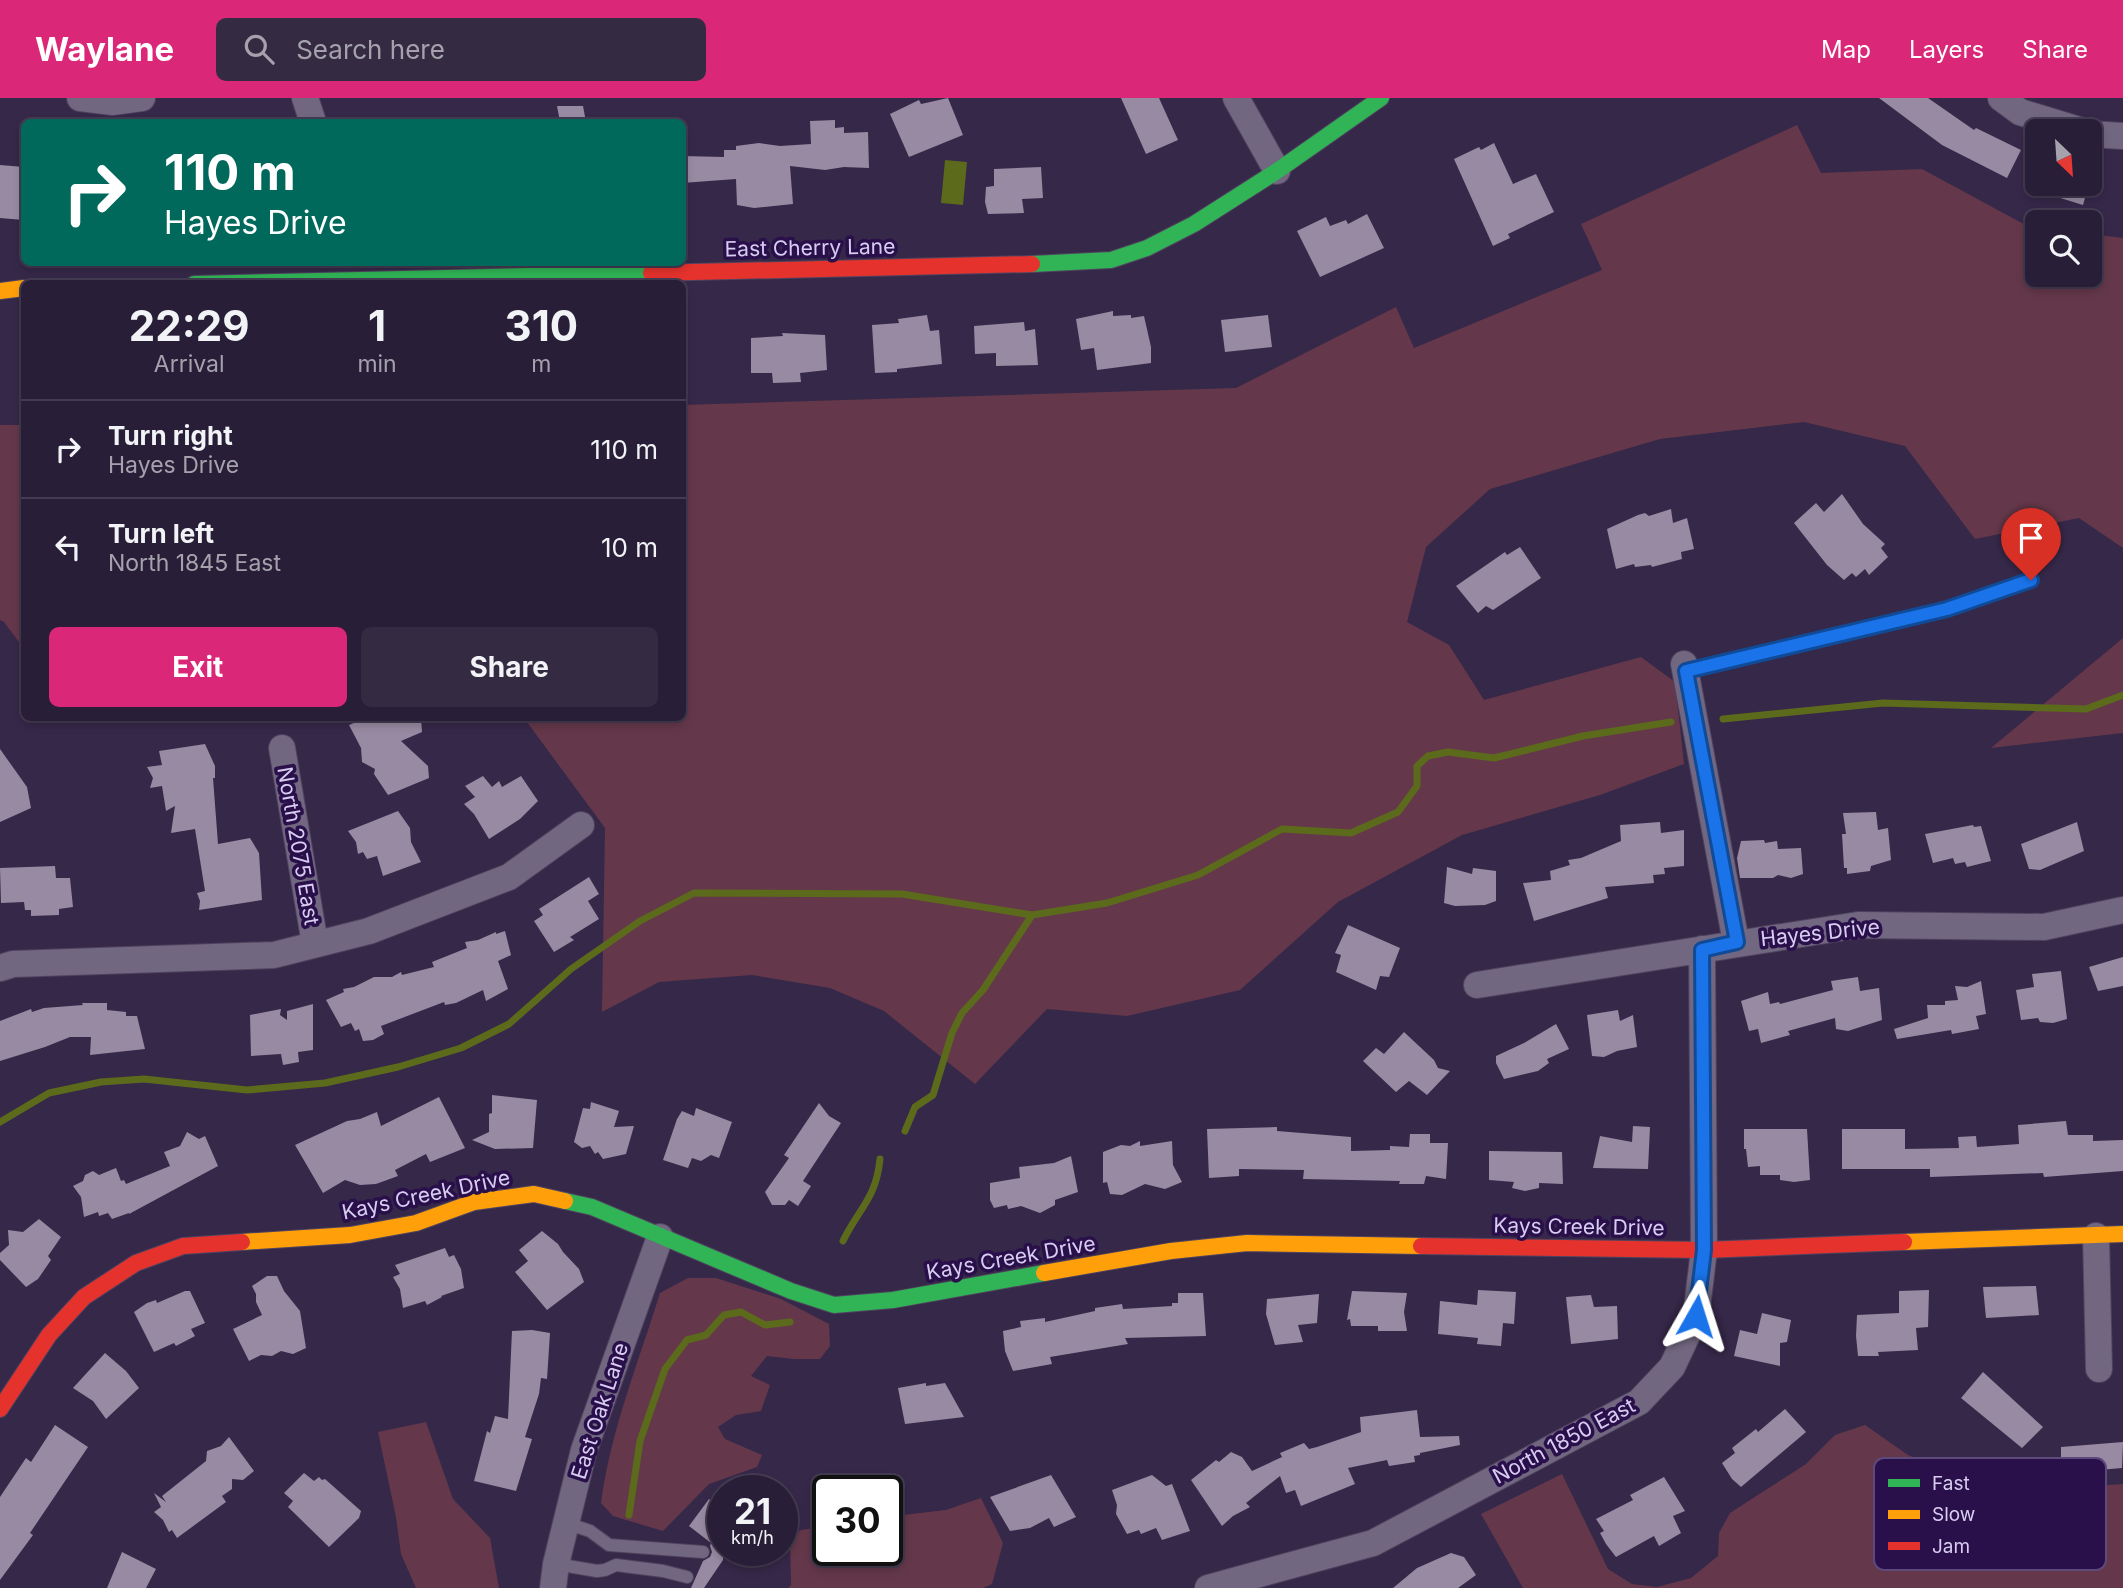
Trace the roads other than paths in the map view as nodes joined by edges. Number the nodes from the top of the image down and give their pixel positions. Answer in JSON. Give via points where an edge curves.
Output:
{"nodes":[{"id":1,"x":80,"y":98,"type":"edge"},
{"id":2,"x":142,"y":98,"type":"edge"},
{"id":3,"x":305,"y":98,"type":"edge"},
{"id":4,"x":1237,"y":98,"type":"edge"},
{"id":5,"x":1381,"y":98,"type":"edge"},
{"id":6,"x":2001,"y":98,"type":"edge"},
{"id":7,"x":312,"y":119,"type":"edge"},
{"id":8,"x":2042,"y":119,"type":"edge"},
{"id":9,"x":2102,"y":134,"type":"edge"},
{"id":10,"x":2123,"y":135,"type":"edge"},
{"id":11,"x":1277,"y":171,"type":"junction"},
{"id":12,"x":330,"y":271,"type":"edge"},
{"id":13,"x":236,"y":280,"type":"edge"},
{"id":14,"x":21,"y":288,"type":"edge"},
{"id":15,"x":0,"y":291,"type":"edge"},
{"id":16,"x":2031,"y":580,"type":"dead end"},
{"id":17,"x":1685,"y":667,"type":"joint"},
{"id":18,"x":282,"y":748,"type":"dead end"},
{"id":19,"x":581,"y":825,"type":"dead end"},
{"id":20,"x":2123,"y":909,"type":"edge"},
{"id":21,"x":1737,"y":942,"type":"junction"},
{"id":22,"x":315,"y":944,"type":"junction"},
{"id":23,"x":1702,"y":950,"type":"junction"},
{"id":24,"x":0,"y":968,"type":"edge"},
{"id":25,"x":1477,"y":985,"type":"dead end"},
{"id":26,"x":2123,"y":1234,"type":"edge"},
{"id":27,"x":2096,"y":1236,"type":"junction"},
{"id":28,"x":660,"y":1237,"type":"junction"},
{"id":29,"x":1704,"y":1250,"type":"junction"},
{"id":30,"x":2099,"y":1369,"type":"dead end"},
{"id":31,"x":0,"y":1409,"type":"edge"},
{"id":32,"x":566,"y":1523,"type":"junction"},
{"id":33,"x":703,"y":1552,"type":"dead end"},
{"id":34,"x":555,"y":1576,"type":"edge"},
{"id":35,"x":687,"y":1577,"type":"dead end"},
{"id":36,"x":1208,"y":1588,"type":"edge"}],
"edges":[{"from":1,"to":2,"type":"street","via":[[113,102]]},
{"from":3,"to":7,"type":"street"},
{"from":4,"to":11,"type":"street"},
{"from":5,"to":11,"type":"street","name":"East Cherry Lane"},
{"from":6,"to":8,"type":"street","via":[[2020,112]]},
{"from":9,"to":10,"type":"street"},
{"from":11,"to":12,"type":"street","name":"East Cherry Lane","via":[[1195,224],[1111,260]]},
{"from":12,"to":13,"type":"street","name":"East Cherry Lane"},
{"from":14,"to":15,"type":"street"},
{"from":16,"to":17,"type":"lane","via":[[1947,609]]},
{"from":17,"to":21,"type":"street"},
{"from":18,"to":22,"type":"street","name":"North 2075 East"},
{"from":19,"to":22,"type":"street","via":[[509,877],[369,931]]},
{"from":20,"to":21,"type":"street","name":"Hayes Drive","via":[[2044,926],[1858,925]]},
{"from":21,"to":23,"type":"street","name":"Hayes Drive"},
{"from":22,"to":24,"type":"street","via":[[274,955]]},
{"from":23,"to":25,"type":"street","name":"Hayes Drive"},
{"from":23,"to":29,"type":"street","name":"North 1850 East"},
{"from":26,"to":27,"type":"street","name":"Kays Creek Drive"},
{"from":27,"to":29,"type":"street","name":"Kays Creek Drive"},
{"from":27,"to":30,"type":"street"},
{"from":28,"to":29,"type":"street","name":"Kays Creek Drive","via":[[834,1305],[893,1300],[1247,1242]]},
{"from":28,"to":31,"type":"street","name":"Kays Creek Drive","via":[[592,1207],[534,1194],[474,1202],[415,1223],[350,1235],[183,1246],[136,1263],[84,1297],[49,1335]]},
{"from":28,"to":32,"type":"street","name":"East Oak Lane","via":[[584,1450]]},
{"from":29,"to":36,"type":"street","name":"North 1850 East","via":[[1696,1316],[1672,1367],[1639,1402],[1373,1543]]},
{"from":32,"to":33,"type":"lane","via":[[590,1531],[610,1545]]},
{"from":32,"to":34,"type":"street","name":"East Oak Lane"},
{"from":34,"to":35,"type":"lane","via":[[616,1565]]}]}
